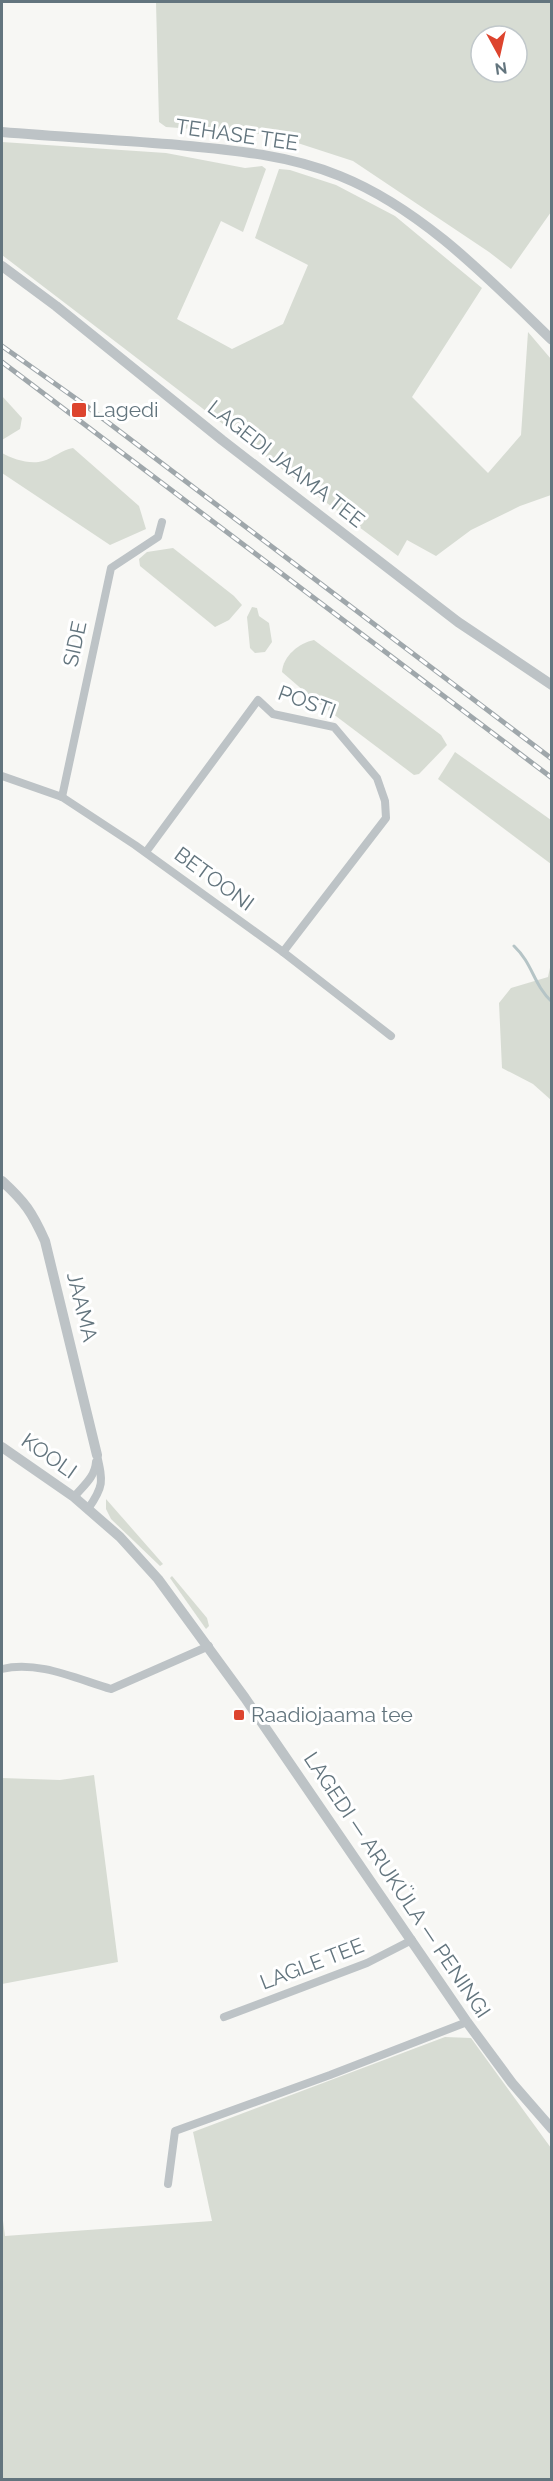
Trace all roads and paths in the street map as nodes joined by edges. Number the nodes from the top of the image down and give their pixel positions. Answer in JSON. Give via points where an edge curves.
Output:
{"nodes":[{"id":1,"x":2,"y":132,"type":"edge"},
{"id":2,"x":2,"y":266,"type":"edge"},
{"id":3,"x":552,"y":340,"type":"edge"},
{"id":4,"x":162,"y":522,"type":"dead end"},
{"id":5,"x":552,"y":686,"type":"edge"},
{"id":6,"x":2,"y":776,"type":"edge"},
{"id":7,"x":62,"y":797,"type":"junction"},
{"id":8,"x":146,"y":852,"type":"junction"},
{"id":9,"x":283,"y":952,"type":"junction"},
{"id":10,"x":391,"y":1036,"type":"dead end"},
{"id":11,"x":2,"y":1181,"type":"edge"},
{"id":12,"x":2,"y":1447,"type":"edge"},
{"id":13,"x":97,"y":1455,"type":"junction"},
{"id":14,"x":74,"y":1497,"type":"junction"},
{"id":15,"x":88,"y":1509,"type":"junction"},
{"id":16,"x":209,"y":1646,"type":"junction"},
{"id":17,"x":2,"y":1669,"type":"edge"},
{"id":18,"x":411,"y":1940,"type":"junction"},
{"id":19,"x":224,"y":2017,"type":"dead end"},
{"id":20,"x":467,"y":2022,"type":"junction"},
{"id":21,"x":552,"y":2129,"type":"edge"},
{"id":22,"x":168,"y":2184,"type":"dead end"}],
"edges":[{"from":1,"to":3,"type":"street","name":"TEHASE TEE","via":[[220,149],[276,157],[341,176],[388,201],[443,239]]},
{"from":2,"to":5,"type":"street","name":"LAGEDI JAAMA TEE","via":[[449,615]]},
{"from":4,"to":7,"type":"street","name":"SIDE","via":[[158,537],[111,568]]},
{"from":6,"to":7,"type":"street","name":"BETOONI"},
{"from":7,"to":8,"type":"street","name":"BETOONI"},
{"from":8,"to":9,"type":"street","name":"BETOONI"},
{"from":8,"to":9,"type":"street","name":"POSTI","via":[[258,700],[273,714],[334,727],[377,778],[386,818]]},
{"from":9,"to":10,"type":"street","name":"BETOONI"},
{"from":11,"to":13,"type":"street","name":"JAAMA","via":[[24,1201],[45,1241]]},
{"from":12,"to":14,"type":"street","name":"KOOLI"},
{"from":13,"to":14,"type":"street","via":[[96,1469]]},
{"from":13,"to":15,"type":"street","name":"JAAMA","via":[[100,1491]]},
{"from":14,"to":15,"type":"street","name":"LAGEDI — ARUKÜLA — PENINGI"},
{"from":15,"to":16,"type":"street","name":"LAGEDI — ARUKÜLA — PENINGI","via":[[158,1578]]},
{"from":16,"to":17,"type":"street","via":[[111,1689],[37,1668],[19,1665]]},
{"from":16,"to":18,"type":"street","name":"LAGEDI — ARUKÜLA — PENINGI"},
{"from":18,"to":19,"type":"street","name":"LAGLE TEE","via":[[367,1963]]},
{"from":18,"to":20,"type":"street","name":"LAGEDI — ARUKÜLA — PENINGI"},
{"from":20,"to":21,"type":"street","name":"LAGEDI — ARUKÜLA — PENINGI"},
{"from":20,"to":22,"type":"street","via":[[175,2131]]}]}
